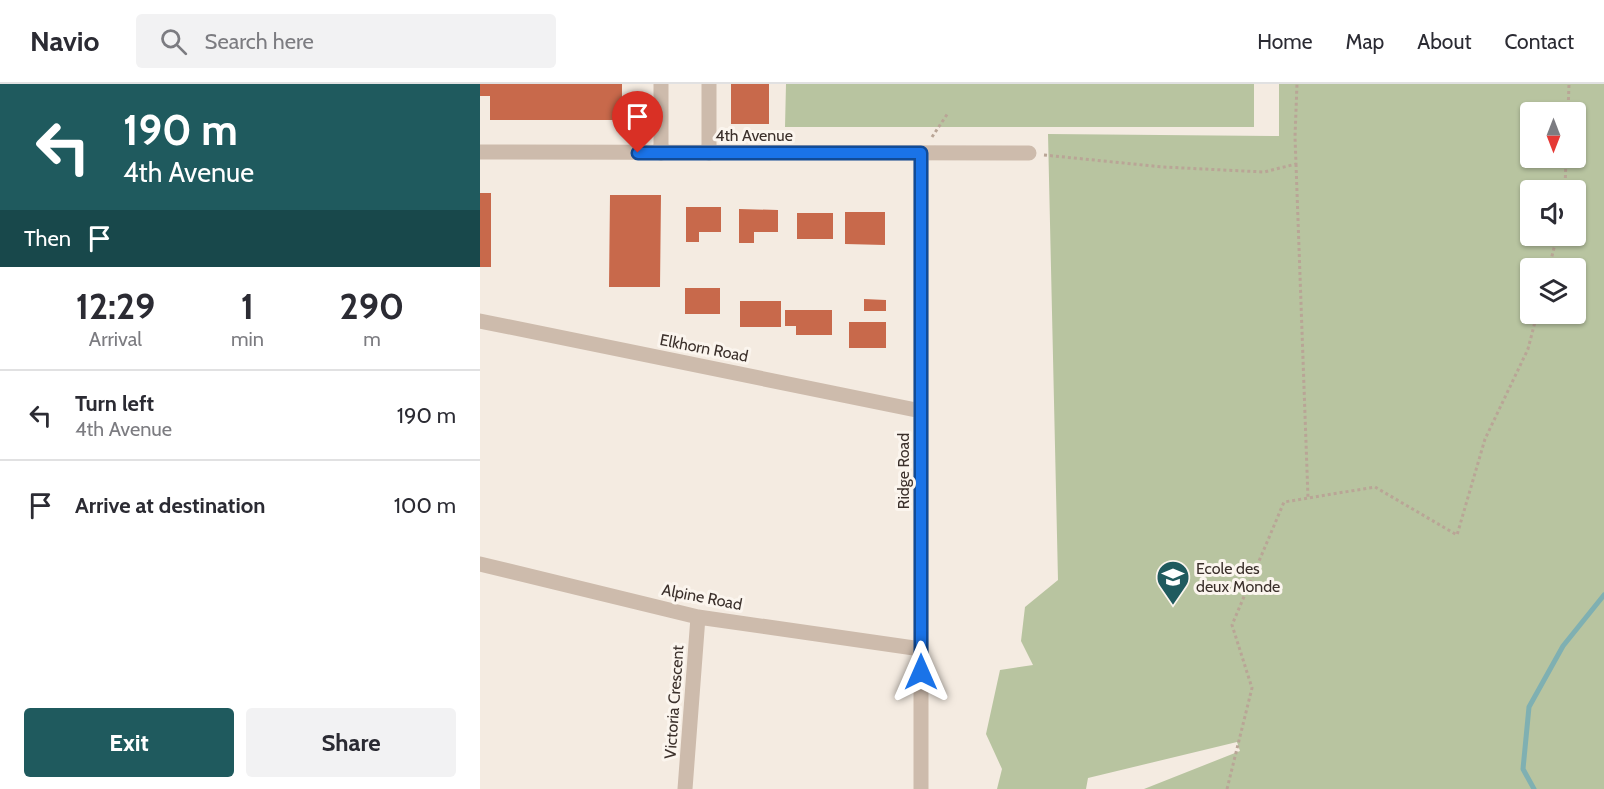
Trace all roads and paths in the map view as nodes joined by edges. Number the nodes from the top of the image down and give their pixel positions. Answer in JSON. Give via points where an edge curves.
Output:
{"nodes":[{"id":1,"x":660,"y":84,"type":"edge"},
{"id":2,"x":709,"y":84,"type":"edge"},
{"id":3,"x":1297,"y":84,"type":"edge"},
{"id":4,"x":1569,"y":84,"type":"edge"},
{"id":5,"x":1568,"y":102,"type":"edge"},
{"id":6,"x":948,"y":113,"type":"dead end"},
{"id":7,"x":480,"y":152,"type":"edge"},
{"id":8,"x":660,"y":153,"type":"junction"},
{"id":9,"x":709,"y":153,"type":"junction"},
{"id":10,"x":921,"y":153,"type":"junction"},
{"id":11,"x":1029,"y":153,"type":"joint"},
{"id":12,"x":1296,"y":164,"type":"junction"},
{"id":13,"x":480,"y":321,"type":"edge"},
{"id":14,"x":1534,"y":324,"type":"edge"},
{"id":15,"x":921,"y":411,"type":"junction"},
{"id":16,"x":1308,"y":498,"type":"junction"},
{"id":17,"x":480,"y":564,"type":"edge"},
{"id":18,"x":698,"y":617,"type":"junction"},
{"id":19,"x":921,"y":649,"type":"junction"},
{"id":20,"x":686,"y":789,"type":"edge"},
{"id":21,"x":921,"y":789,"type":"edge"},
{"id":22,"x":1227,"y":789,"type":"edge"}],
"edges":[{"from":1,"to":8,"type":"street"},
{"from":2,"to":9,"type":"street"},
{"from":3,"to":12,"type":"path"},
{"from":4,"to":5,"type":"path"},
{"from":6,"to":10,"type":"path"},
{"from":7,"to":8,"type":"street","name":"4th Avenue"},
{"from":8,"to":9,"type":"street","name":"4th Avenue"},
{"from":9,"to":10,"type":"street","name":"4th Avenue"},
{"from":10,"to":11,"type":"street","name":"4th Avenue"},
{"from":10,"to":15,"type":"street","name":"Ridge Road"},
{"from":11,"to":12,"type":"path","via":[[1162,167],[1264,172]]},
{"from":12,"to":16,"type":"path"},
{"from":13,"to":15,"type":"street","name":"Elkhorn Road"},
{"from":14,"to":16,"type":"path","via":[[1528,349],[1485,439],[1457,536],[1375,487]]},
{"from":15,"to":19,"type":"street","name":"Ridge Road"},
{"from":16,"to":22,"type":"path","via":[[1284,502],[1232,625],[1252,688]]},
{"from":17,"to":18,"type":"street","name":"Alpine Road"},
{"from":18,"to":19,"type":"street","name":"Alpine Road"},
{"from":18,"to":20,"type":"street","name":"Victoria Crescent"},
{"from":19,"to":21,"type":"street","name":"Ridge Road"}]}
